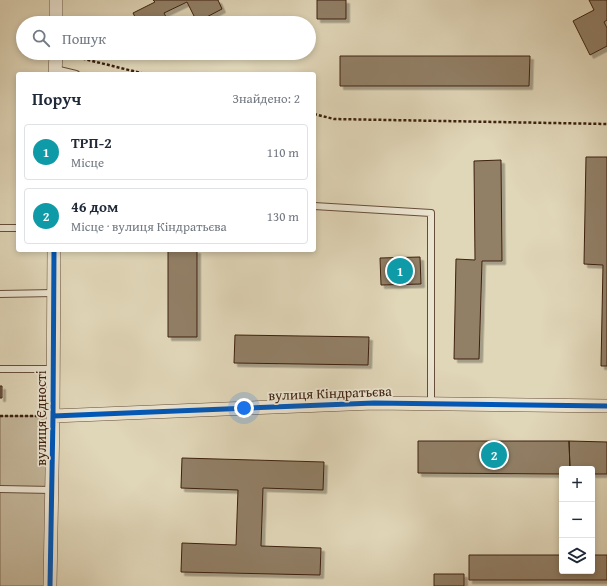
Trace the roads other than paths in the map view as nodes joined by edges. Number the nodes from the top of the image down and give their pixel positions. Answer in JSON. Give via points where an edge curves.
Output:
{"nodes":[{"id":1,"x":56,"y":0,"type":"edge"},
{"id":2,"x":56,"y":16,"type":"edge"},
{"id":3,"x":58,"y":60,"type":"edge"},
{"id":4,"x":55,"y":72,"type":"edge"},
{"id":5,"x":316,"y":206,"type":"edge"},
{"id":6,"x":0,"y":228,"type":"edge"},
{"id":7,"x":16,"y":228,"type":"edge"},
{"id":8,"x":54,"y":252,"type":"edge"},
{"id":9,"x":0,"y":294,"type":"edge"},
{"id":10,"x":54,"y":294,"type":"junction"},
{"id":11,"x":0,"y":368,"type":"edge"},
{"id":12,"x":53,"y":369,"type":"junction"},
{"id":13,"x":431,"y":404,"type":"junction"},
{"id":14,"x":607,"y":406,"type":"edge"},
{"id":15,"x":53,"y":416,"type":"junction"},
{"id":16,"x":0,"y":489,"type":"edge"},
{"id":17,"x":52,"y":490,"type":"junction"},
{"id":18,"x":50,"y":586,"type":"edge"}],
"edges":[{"from":1,"to":2,"type":"street"},
{"from":3,"to":4,"type":"street"},
{"from":5,"to":13,"type":"lane","via":[[432,213]]},
{"from":6,"to":7,"type":"lane"},
{"from":8,"to":10,"type":"street","name":"вулиця Єдності"},
{"from":9,"to":10,"type":"lane"},
{"from":10,"to":12,"type":"street","name":"вулиця Єдності"},
{"from":11,"to":12,"type":"lane"},
{"from":12,"to":15,"type":"street","name":"вулиця Єдності"},
{"from":13,"to":14,"type":"street","name":"вулиця Кіндратьєва"},
{"from":13,"to":15,"type":"street","name":"вулиця Кіндратьєва","via":[[374,403]]},
{"from":15,"to":17,"type":"street","name":"вулиця Єдності"},
{"from":16,"to":17,"type":"lane"},
{"from":17,"to":18,"type":"street","name":"вулиця Єдності"}]}
